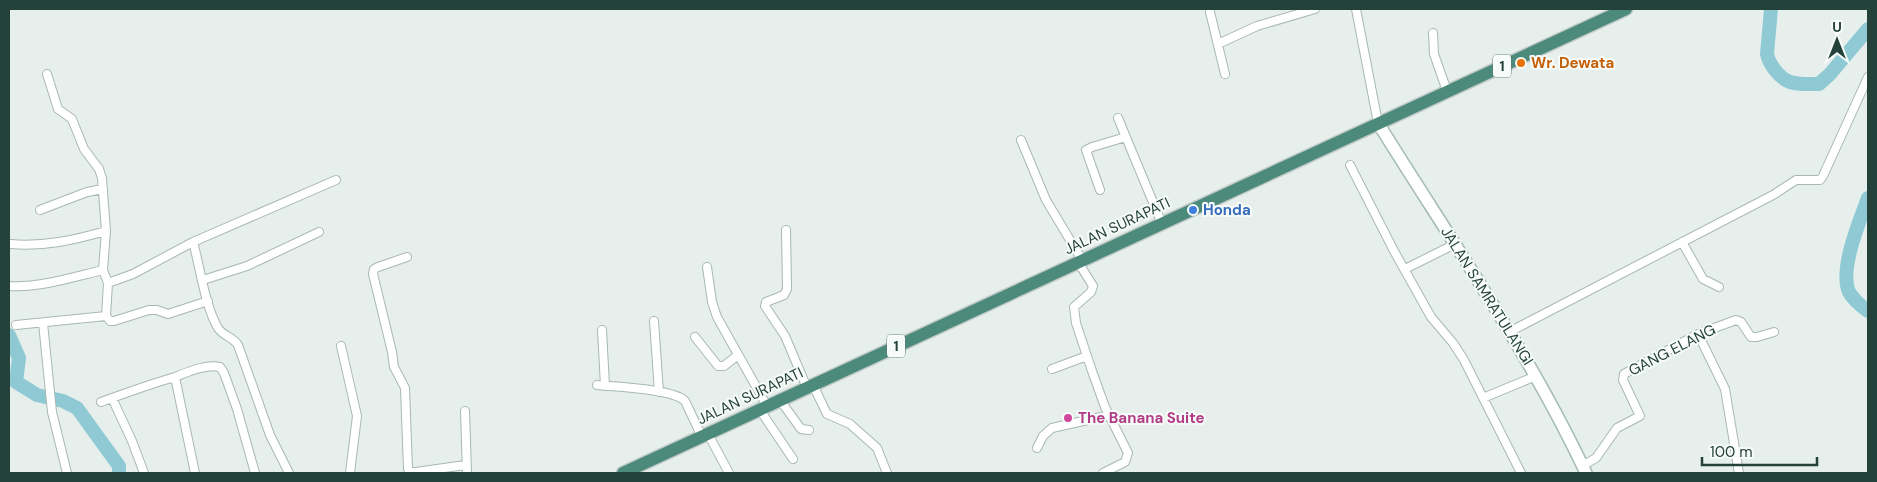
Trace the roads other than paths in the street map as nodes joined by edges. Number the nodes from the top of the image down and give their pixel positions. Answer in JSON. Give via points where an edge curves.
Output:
{"nodes":[{"id":1,"x":1315,"y":9,"type":"edge"},
{"id":2,"x":1356,"y":9,"type":"edge"},
{"id":3,"x":1619,"y":10,"type":"edge"},
{"id":4,"x":1210,"y":12,"type":"dead end"},
{"id":5,"x":1433,"y":33,"type":"dead end"},
{"id":6,"x":1218,"y":44,"type":"junction"},
{"id":7,"x":47,"y":74,"type":"dead end"},
{"id":8,"x":1225,"y":74,"type":"dead end"},
{"id":9,"x":1868,"y":77,"type":"edge"},
{"id":10,"x":1447,"y":91,"type":"junction"},
{"id":11,"x":1118,"y":118,"type":"dead end"},
{"id":12,"x":1378,"y":123,"type":"junction"},
{"id":13,"x":1126,"y":138,"type":"junction"},
{"id":14,"x":1021,"y":140,"type":"dead end"},
{"id":15,"x":1350,"y":165,"type":"dead end"},
{"id":16,"x":336,"y":180,"type":"dead end"},
{"id":17,"x":103,"y":189,"type":"junction"},
{"id":18,"x":1100,"y":190,"type":"dead end"},
{"id":19,"x":40,"y":210,"type":"dead end"},
{"id":20,"x":1162,"y":224,"type":"junction"},
{"id":21,"x":786,"y":230,"type":"dead end"},
{"id":22,"x":106,"y":231,"type":"junction"},
{"id":23,"x":319,"y":232,"type":"dead end"},
{"id":24,"x":193,"y":242,"type":"junction"},
{"id":25,"x":1682,"y":242,"type":"junction"},
{"id":26,"x":10,"y":244,"type":"dead end"},
{"id":27,"x":1455,"y":244,"type":"junction"},
{"id":28,"x":407,"y":257,"type":"dead end"},
{"id":29,"x":1080,"y":261,"type":"junction"},
{"id":30,"x":707,"y":267,"type":"dead end"},
{"id":31,"x":1405,"y":269,"type":"junction"},
{"id":32,"x":103,"y":270,"type":"junction"},
{"id":33,"x":203,"y":280,"type":"junction"},
{"id":34,"x":108,"y":283,"type":"junction"},
{"id":35,"x":9,"y":286,"type":"edge"},
{"id":36,"x":1719,"y":287,"type":"dead end"},
{"id":37,"x":208,"y":301,"type":"junction"},
{"id":38,"x":106,"y":316,"type":"junction"},
{"id":39,"x":654,"y":321,"type":"dead end"},
{"id":40,"x":43,"y":323,"type":"junction"},
{"id":41,"x":16,"y":325,"type":"dead end"},
{"id":42,"x":602,"y":330,"type":"dead end"},
{"id":43,"x":1510,"y":331,"type":"junction"},
{"id":44,"x":1774,"y":332,"type":"dead end"},
{"id":45,"x":1698,"y":334,"type":"junction"},
{"id":46,"x":695,"y":338,"type":"dead end"},
{"id":47,"x":340,"y":346,"type":"dead end"},
{"id":48,"x":738,"y":355,"type":"junction"},
{"id":49,"x":1087,"y":356,"type":"junction"},
{"id":50,"x":1052,"y":369,"type":"dead end"},
{"id":51,"x":175,"y":376,"type":"junction"},
{"id":52,"x":1536,"y":376,"type":"junction"},
{"id":53,"x":810,"y":386,"type":"junction"},
{"id":54,"x":659,"y":392,"type":"junction"},
{"id":55,"x":112,"y":398,"type":"junction"},
{"id":56,"x":1483,"y":398,"type":"junction"},
{"id":57,"x":780,"y":400,"type":"junction"},
{"id":58,"x":101,"y":402,"type":"dead end"},
{"id":59,"x":763,"y":408,"type":"junction"},
{"id":60,"x":465,"y":410,"type":"dead end"},
{"id":61,"x":1110,"y":415,"type":"junction"},
{"id":62,"x":809,"y":430,"type":"dead end"},
{"id":63,"x":704,"y":435,"type":"junction"},
{"id":64,"x":1038,"y":448,"type":"dead end"},
{"id":65,"x":793,"y":459,"type":"dead end"},
{"id":66,"x":466,"y":469,"type":"edge"},
{"id":67,"x":1584,"y":469,"type":"edge"},
{"id":68,"x":67,"y":473,"type":"edge"},
{"id":69,"x":144,"y":473,"type":"edge"},
{"id":70,"x":195,"y":473,"type":"edge"},
{"id":71,"x":255,"y":473,"type":"edge"},
{"id":72,"x":288,"y":473,"type":"edge"},
{"id":73,"x":350,"y":473,"type":"edge"},
{"id":74,"x":623,"y":473,"type":"edge"},
{"id":75,"x":729,"y":473,"type":"edge"},
{"id":76,"x":886,"y":473,"type":"edge"},
{"id":77,"x":1104,"y":473,"type":"edge"},
{"id":78,"x":1521,"y":473,"type":"edge"},
{"id":79,"x":1739,"y":473,"type":"edge"}],
"edges":[{"from":1,"to":6,"type":"street","via":[[1257,26]]},
{"from":2,"to":12,"type":"street"},
{"from":3,"to":10,"type":"highway","name":"JALAN SURAPATI","number":"1"},
{"from":4,"to":6,"type":"street"},
{"from":5,"to":10,"type":"street","via":[[1434,54]]},
{"from":6,"to":8,"type":"street"},
{"from":7,"to":17,"type":"street","via":[[56,106],[72,119],[87,154],[99,169]]},
{"from":9,"to":25,"type":"street","via":[[1822,178],[1818,181],[1796,180]]},
{"from":10,"to":12,"type":"highway","name":"JALAN SURAPATI","number":"1"},
{"from":11,"to":13,"type":"street"},
{"from":12,"to":20,"type":"highway","name":"JALAN SURAPATI","number":"1"},
{"from":12,"to":27,"type":"main road","name":"JALAN SAMRATULANGI"},
{"from":13,"to":18,"type":"street","via":[[1086,150]]},
{"from":13,"to":20,"type":"street"},
{"from":14,"to":29,"type":"street","via":[[1046,200]]},
{"from":15,"to":31,"type":"street"},
{"from":16,"to":24,"type":"street"},
{"from":17,"to":19,"type":"street","via":[[86,192]]},
{"from":17,"to":22,"type":"street"},
{"from":20,"to":29,"type":"highway","name":"JALAN SURAPATI","number":"1"},
{"from":21,"to":53,"type":"street","via":[[787,289],[784,295],[766,302],[765,306],[785,336]]},
{"from":22,"to":26,"type":"street","via":[[55,243]]},
{"from":22,"to":32,"type":"street"},
{"from":23,"to":33,"type":"street","via":[[247,266]]},
{"from":24,"to":33,"type":"street"},
{"from":24,"to":34,"type":"street","via":[[133,274]]},
{"from":25,"to":36,"type":"street","via":[[1703,279]]},
{"from":25,"to":43,"type":"street"},
{"from":27,"to":31,"type":"street"},
{"from":27,"to":43,"type":"main road","name":"JALAN SAMRATULANGI"},
{"from":28,"to":66,"type":"street","via":[[378,266],[374,274],[394,368],[405,388],[408,469],[416,472]]},
{"from":29,"to":49,"type":"street","via":[[1093,286],[1073,310]]},
{"from":29,"to":53,"type":"highway","name":"JALAN SURAPATI","number":"1"},
{"from":30,"to":48,"type":"street","via":[[716,317]]},
{"from":31,"to":56,"type":"street","via":[[1431,317],[1464,360]]},
{"from":32,"to":34,"type":"street"},
{"from":32,"to":35,"type":"street","via":[[29,286]]},
{"from":33,"to":37,"type":"street"},
{"from":34,"to":38,"type":"street"},
{"from":37,"to":38,"type":"street","via":[[168,314],[149,310],[114,321]]},
{"from":37,"to":72,"type":"street","via":[[221,333],[238,344],[270,435]]},
{"from":38,"to":40,"type":"street"},
{"from":39,"to":54,"type":"street"},
{"from":40,"to":41,"type":"street"},
{"from":40,"to":68,"type":"street","via":[[52,412]]},
{"from":42,"to":54,"type":"street","via":[[602,386]]},
{"from":43,"to":52,"type":"main road","name":"JALAN SAMRATULANGI"},
{"from":44,"to":45,"type":"street","name":"GANG ELANG","via":[[1752,337],[1738,320]]},
{"from":45,"to":67,"type":"street","name":"GANG ELANG","via":[[1624,374],[1623,380],[1640,416],[1617,428]]},
{"from":45,"to":79,"type":"street","via":[[1725,389]]},
{"from":46,"to":48,"type":"street","via":[[718,366],[724,366]]},
{"from":47,"to":73,"type":"street","via":[[358,416]]},
{"from":48,"to":59,"type":"street"},
{"from":49,"to":50,"type":"street"},
{"from":49,"to":61,"type":"street"},
{"from":51,"to":55,"type":"street"},
{"from":51,"to":70,"type":"street"},
{"from":51,"to":71,"type":"street","via":[[213,366],[221,368],[242,424]]},
{"from":52,"to":56,"type":"street"},
{"from":52,"to":67,"type":"main road","name":"JALAN SAMRATULANGI"},
{"from":53,"to":57,"type":"highway","name":"JALAN SURAPATI","number":"1"},
{"from":53,"to":76,"type":"street","via":[[827,414],[850,424],[877,448]]},
{"from":54,"to":63,"type":"street","via":[[681,397]]},
{"from":55,"to":58,"type":"street"},
{"from":55,"to":69,"type":"street"},
{"from":56,"to":78,"type":"street"},
{"from":57,"to":59,"type":"highway","name":"JALAN SURAPATI","number":"1"},
{"from":57,"to":62,"type":"street","via":[[801,428]]},
{"from":59,"to":63,"type":"highway","name":"JALAN SURAPATI","number":"1"},
{"from":59,"to":65,"type":"street"},
{"from":60,"to":66,"type":"street"},
{"from":61,"to":64,"type":"street","via":[[1052,428],[1042,436]]},
{"from":61,"to":77,"type":"street","via":[[1128,458]]},
{"from":63,"to":74,"type":"highway","name":"JALAN SURAPATI","number":"1"},
{"from":63,"to":75,"type":"street"}]}
